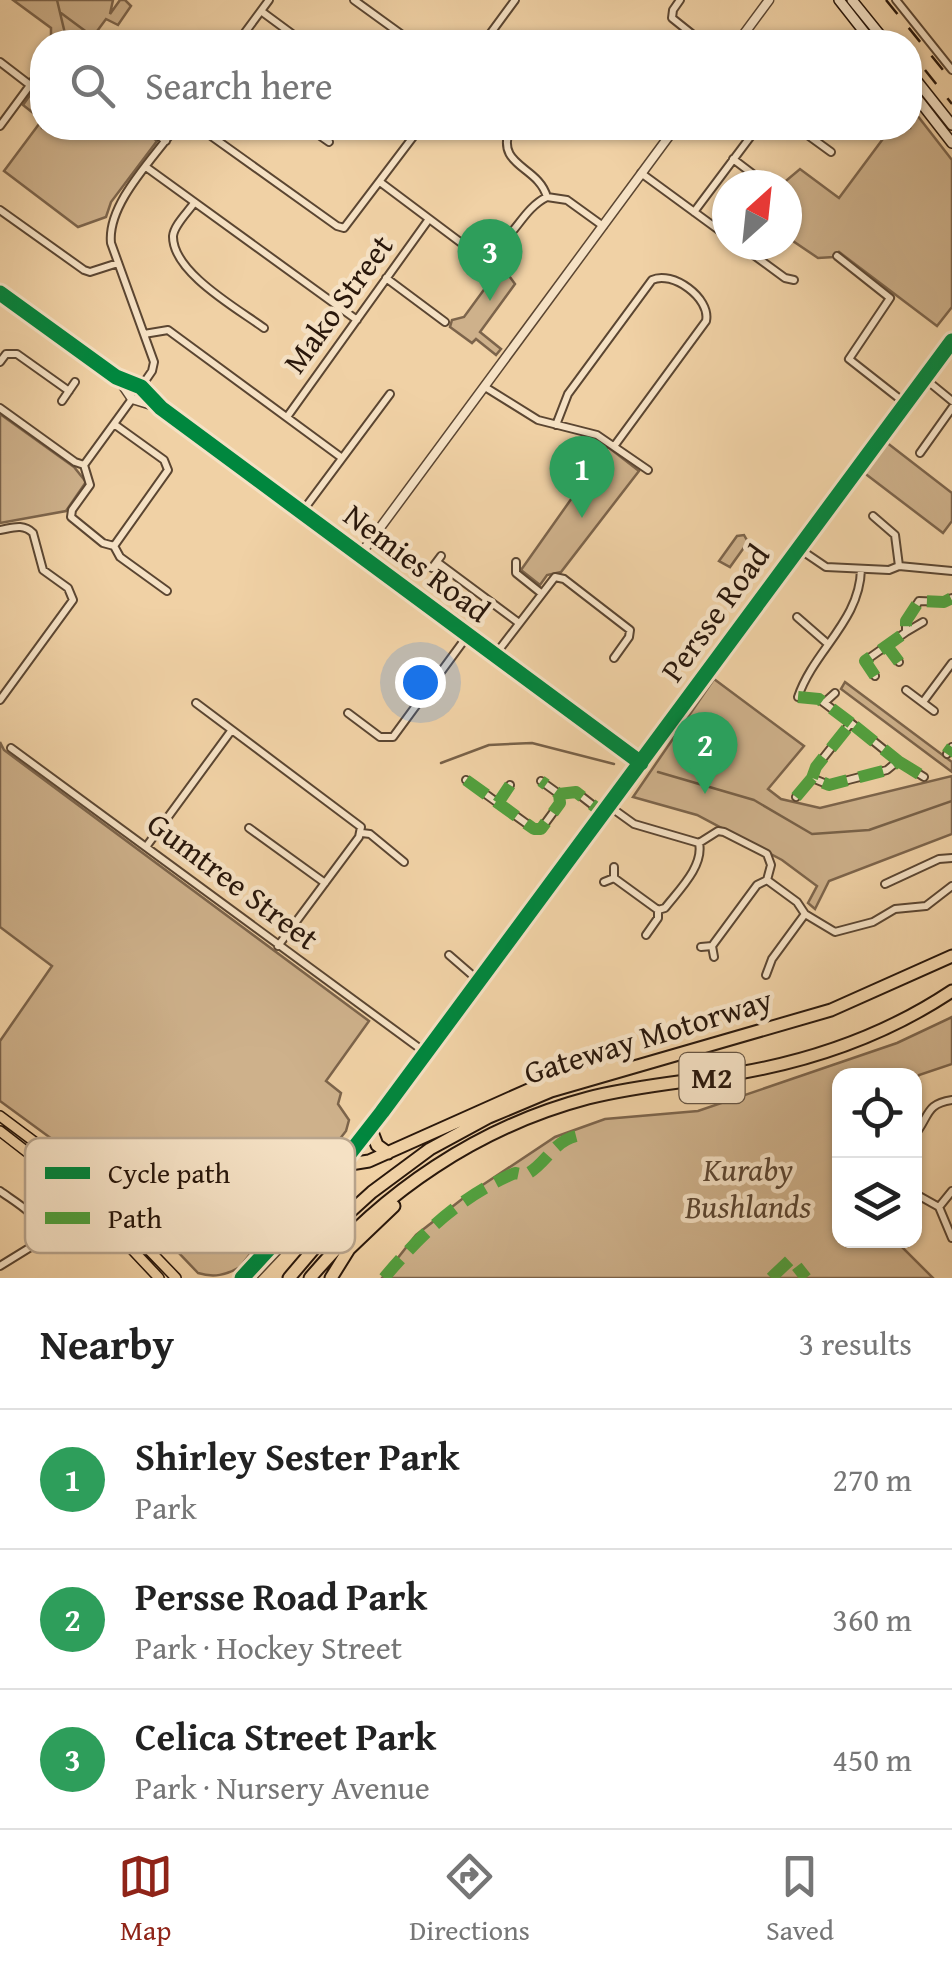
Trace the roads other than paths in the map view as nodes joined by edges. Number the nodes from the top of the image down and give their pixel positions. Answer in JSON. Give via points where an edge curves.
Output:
{"nodes":[{"id":1,"x":269,"y":0,"type":"edge"},
{"id":2,"x":354,"y":0,"type":"edge"},
{"id":3,"x":515,"y":0,"type":"edge"},
{"id":4,"x":680,"y":0,"type":"edge"},
{"id":5,"x":769,"y":0,"type":"edge"},
{"id":6,"x":839,"y":0,"type":"edge"},
{"id":7,"x":852,"y":0,"type":"edge"},
{"id":8,"x":896,"y":0,"type":"edge"},
{"id":9,"x":261,"y":11,"type":"junction"},
{"id":10,"x":247,"y":30,"type":"edge"},
{"id":11,"x":287,"y":30,"type":"edge"},
{"id":12,"x":395,"y":30,"type":"edge"},
{"id":13,"x":493,"y":30,"type":"edge"},
{"id":14,"x":687,"y":30,"type":"edge"},
{"id":15,"x":747,"y":30,"type":"edge"},
{"id":16,"x":863,"y":30,"type":"edge"},
{"id":17,"x":876,"y":30,"type":"edge"},
{"id":18,"x":920,"y":30,"type":"edge"},
{"id":19,"x":922,"y":32,"type":"edge"},
{"id":20,"x":0,"y":62,"type":"edge"},
{"id":21,"x":952,"y":70,"type":"edge"},
{"id":22,"x":30,"y":85,"type":"joint"},
{"id":23,"x":922,"y":87,"type":"edge"},
{"id":24,"x":922,"y":105,"type":"edge"},
{"id":25,"x":952,"y":125,"type":"edge"},
{"id":26,"x":0,"y":126,"type":"edge"},
{"id":27,"x":217,"y":140,"type":"edge"},
{"id":28,"x":326,"y":140,"type":"edge"},
{"id":29,"x":411,"y":140,"type":"edge"},
{"id":30,"x":506,"y":140,"type":"edge"},
{"id":31,"x":666,"y":140,"type":"edge"},
{"id":32,"x":748,"y":140,"type":"edge"},
{"id":33,"x":814,"y":140,"type":"edge"},
{"id":34,"x":166,"y":141,"type":"edge"},
{"id":35,"x":329,"y":142,"type":"dead end"},
{"id":36,"x":952,"y":143,"type":"edge"},
{"id":37,"x":831,"y":152,"type":"dead end"},
{"id":38,"x":733,"y":160,"type":"junction"},
{"id":39,"x":146,"y":168,"type":"junction"},
{"id":40,"x":747,"y":170,"type":"edge"},
{"id":41,"x":641,"y":173,"type":"junction"},
{"id":42,"x":380,"y":182,"type":"junction"},
{"id":43,"x":546,"y":196,"type":"junction"},
{"id":44,"x":194,"y":203,"type":"junction"},
{"id":45,"x":0,"y":210,"type":"edge"},
{"id":46,"x":694,"y":212,"type":"junction"},
{"id":47,"x":429,"y":219,"type":"junction"},
{"id":48,"x":712,"y":225,"type":"edge"},
{"id":49,"x":603,"y":226,"type":"junction"},
{"id":50,"x":837,"y":256,"type":"dead end"},
{"id":51,"x":760,"y":260,"type":"edge"},
{"id":52,"x":118,"y":263,"type":"junction"},
{"id":53,"x":386,"y":278,"type":"junction"},
{"id":54,"x":794,"y":280,"type":"dead end"},
{"id":55,"x":0,"y":293,"type":"edge"},
{"id":56,"x":357,"y":320,"type":"junction"},
{"id":57,"x":445,"y":322,"type":"dead end"},
{"id":58,"x":264,"y":328,"type":"dead end"},
{"id":59,"x":144,"y":334,"type":"junction"},
{"id":60,"x":952,"y":340,"type":"edge"},
{"id":61,"x":0,"y":362,"type":"edge"},
{"id":62,"x":924,"y":378,"type":"junction"},
{"id":63,"x":76,"y":382,"type":"dead end"},
{"id":64,"x":485,"y":387,"type":"junction"},
{"id":65,"x":69,"y":390,"type":"junction"},
{"id":66,"x":137,"y":393,"type":"junction"},
{"id":67,"x":390,"y":394,"type":"dead end"},
{"id":68,"x":62,"y":401,"type":"dead end"},
{"id":69,"x":904,"y":403,"type":"junction"},
{"id":70,"x":952,"y":404,"type":"edge"},
{"id":71,"x":0,"y":408,"type":"edge"},
{"id":72,"x":287,"y":417,"type":"junction"},
{"id":73,"x":114,"y":424,"type":"junction"},
{"id":74,"x":556,"y":425,"type":"junction"},
{"id":75,"x":615,"y":445,"type":"junction"},
{"id":76,"x":920,"y":453,"type":"dead end"},
{"id":77,"x":342,"y":458,"type":"junction"},
{"id":78,"x":84,"y":465,"type":"junction"},
{"id":79,"x":648,"y":470,"type":"dead end"},
{"id":80,"x":302,"y":512,"type":"junction"},
{"id":81,"x":873,"y":516,"type":"dead end"},
{"id":82,"x":0,"y":530,"type":"edge"},
{"id":83,"x":114,"y":546,"type":"junction"},
{"id":84,"x":797,"y":548,"type":"junction"},
{"id":85,"x":360,"y":555,"type":"junction"},
{"id":86,"x":437,"y":562,"type":"dead end"},
{"id":87,"x":516,"y":562,"type":"dead end"},
{"id":88,"x":899,"y":566,"type":"junction"},
{"id":89,"x":861,"y":569,"type":"junction"},
{"id":90,"x":952,"y":571,"type":"edge"},
{"id":91,"x":167,"y":591,"type":"dead end"},
{"id":92,"x":541,"y":592,"type":"junction"},
{"id":93,"x":952,"y":598,"type":"edge"},
{"id":94,"x":797,"y":617,"type":"dead end"},
{"id":95,"x":923,"y":622,"type":"dead end"},
{"id":96,"x":519,"y":623,"type":"junction"},
{"id":97,"x":906,"y":632,"type":"junction"},
{"id":98,"x":468,"y":635,"type":"junction"},
{"id":99,"x":828,"y":644,"type":"junction"},
{"id":100,"x":887,"y":646,"type":"junction"},
{"id":101,"x":495,"y":655,"type":"junction"},
{"id":102,"x":614,"y":658,"type":"dead end"},
{"id":103,"x":900,"y":662,"type":"dead end"},
{"id":104,"x":952,"y":663,"type":"edge"},
{"id":105,"x":875,"y":676,"type":"dead end"},
{"id":106,"x":906,"y":690,"type":"dead end"},
{"id":107,"x":835,"y":693,"type":"dead end"},
{"id":108,"x":0,"y":700,"type":"edge"},
{"id":109,"x":825,"y":702,"type":"junction"},
{"id":110,"x":923,"y":702,"type":"junction"},
{"id":111,"x":196,"y":703,"type":"dead end"},
{"id":112,"x":934,"y":711,"type":"dead end"},
{"id":113,"x":348,"y":714,"type":"dead end"},
{"id":114,"x":850,"y":723,"type":"junction"},
{"id":115,"x":231,"y":731,"type":"junction"},
{"id":116,"x":11,"y":748,"type":"dead end"},
{"id":117,"x":898,"y":761,"type":"junction"},
{"id":118,"x":641,"y":763,"type":"junction"},
{"id":119,"x":924,"y":777,"type":"dead end"},
{"id":120,"x":812,"y":778,"type":"junction"},
{"id":121,"x":466,"y":780,"type":"dead end"},
{"id":122,"x":541,"y":780,"type":"dead end"},
{"id":123,"x":510,"y":785,"type":"dead end"},
{"id":124,"x":560,"y":794,"type":"junction"},
{"id":125,"x":796,"y":797,"type":"dead end"},
{"id":126,"x":498,"y":802,"type":"junction"},
{"id":127,"x":606,"y":809,"type":"junction"},
{"id":128,"x":249,"y":828,"type":"dead end"},
{"id":129,"x":362,"y":833,"type":"junction"},
{"id":130,"x":699,"y":842,"type":"junction"},
{"id":131,"x":146,"y":847,"type":"junction"},
{"id":132,"x":951,"y":859,"type":"edge"},
{"id":133,"x":404,"y":862,"type":"dead end"},
{"id":134,"x":614,"y":867,"type":"dead end"},
{"id":135,"x":614,"y":878,"type":"junction"},
{"id":136,"x":767,"y":880,"type":"junction"},
{"id":137,"x":604,"y":882,"type":"dead end"},
{"id":138,"x":325,"y":884,"type":"junction"},
{"id":139,"x":884,"y":884,"type":"dead end"},
{"id":140,"x":952,"y":886,"type":"edge"},
{"id":141,"x":658,"y":910,"type":"junction"},
{"id":142,"x":806,"y":914,"type":"junction"},
{"id":143,"x":646,"y":935,"type":"dead end"},
{"id":144,"x":278,"y":946,"type":"junction"},
{"id":145,"x":712,"y":946,"type":"junction"},
{"id":146,"x":701,"y":947,"type":"dead end"},
{"id":147,"x":449,"y":955,"type":"dead end"},
{"id":148,"x":714,"y":956,"type":"dead end"},
{"id":149,"x":952,"y":956,"type":"edge"},
{"id":150,"x":766,"y":975,"type":"dead end"},
{"id":151,"x":480,"y":981,"type":"junction"},
{"id":152,"x":952,"y":990,"type":"edge"},
{"id":153,"x":713,"y":1045,"type":"junction"},
{"id":154,"x":426,"y":1053,"type":"junction"},
{"id":155,"x":952,"y":1100,"type":"edge"},
{"id":156,"x":382,"y":1112,"type":"junction"},
{"id":157,"x":0,"y":1116,"type":"edge"},
{"id":158,"x":922,"y":1126,"type":"edge"},
{"id":159,"x":0,"y":1131,"type":"edge"},
{"id":160,"x":372,"y":1132,"type":"junction"},
{"id":161,"x":29,"y":1138,"type":"edge"},
{"id":162,"x":355,"y":1149,"type":"edge"},
{"id":163,"x":25,"y":1150,"type":"edge"},
{"id":164,"x":355,"y":1151,"type":"edge"},
{"id":165,"x":388,"y":1153,"type":"junction"},
{"id":166,"x":355,"y":1163,"type":"edge"},
{"id":167,"x":436,"y":1166,"type":"junction"},
{"id":168,"x":0,"y":1191,"type":"edge"},
{"id":169,"x":952,"y":1191,"type":"edge"},
{"id":170,"x":922,"y":1197,"type":"edge"},
{"id":171,"x":939,"y":1207,"type":"junction"},
{"id":172,"x":355,"y":1208,"type":"edge"},
{"id":173,"x":25,"y":1210,"type":"edge"},
{"id":174,"x":355,"y":1230,"type":"edge"},
{"id":175,"x":952,"y":1238,"type":"edge"},
{"id":176,"x":355,"y":1245,"type":"edge"},
{"id":177,"x":25,"y":1250,"type":"edge"},
{"id":178,"x":135,"y":1253,"type":"edge"},
{"id":179,"x":152,"y":1253,"type":"edge"},
{"id":180,"x":265,"y":1253,"type":"edge"},
{"id":181,"x":274,"y":1253,"type":"edge"},
{"id":182,"x":311,"y":1253,"type":"edge"},
{"id":183,"x":334,"y":1253,"type":"edge"},
{"id":184,"x":349,"y":1253,"type":"edge"},
{"id":185,"x":0,"y":1266,"type":"edge"},
{"id":186,"x":159,"y":1278,"type":"edge"},
{"id":187,"x":176,"y":1278,"type":"edge"},
{"id":188,"x":242,"y":1278,"type":"edge"},
{"id":189,"x":251,"y":1278,"type":"edge"},
{"id":190,"x":289,"y":1278,"type":"edge"},
{"id":191,"x":310,"y":1278,"type":"edge"},
{"id":192,"x":331,"y":1278,"type":"edge"}],
"edges":[{"from":1,"to":9,"type":"street"},
{"from":2,"to":12,"type":"street"},
{"from":3,"to":13,"type":"street"},
{"from":4,"to":14,"type":"street","via":[[672,18]]},
{"from":5,"to":15,"type":"street"},
{"from":6,"to":16,"type":"main road"},
{"from":7,"to":17,"type":"main road"},
{"from":8,"to":18,"type":"street"},
{"from":9,"to":10,"type":"street"},
{"from":9,"to":11,"type":"street"},
{"from":19,"to":21,"type":"street"},
{"from":20,"to":22,"type":"street"},
{"from":22,"to":26,"type":"street"},
{"from":23,"to":25,"type":"main road"},
{"from":24,"to":36,"type":"main road"},
{"from":27,"to":42,"type":"street","via":[[336,226],[344,228]]},
{"from":28,"to":35,"type":"street"},
{"from":29,"to":42,"type":"street"},
{"from":30,"to":43,"type":"street","via":[[503,152],[540,180]]},
{"from":31,"to":41,"type":"street"},
{"from":32,"to":38,"type":"street"},
{"from":33,"to":37,"type":"street"},
{"from":34,"to":39,"type":"street"},
{"from":38,"to":40,"type":"street"},
{"from":38,"to":46,"type":"street"},
{"from":39,"to":44,"type":"street"},
{"from":39,"to":52,"type":"street","via":[[112,218]]},
{"from":41,"to":46,"type":"street"},
{"from":41,"to":49,"type":"street"},
{"from":42,"to":47,"type":"street"},
{"from":43,"to":47,"type":"street","via":[[489,251],[468,248]]},
{"from":43,"to":49,"type":"street","via":[[566,200]]},
{"from":44,"to":56,"type":"street"},
{"from":44,"to":58,"type":"street","via":[[174,231],[183,266]]},
{"from":45,"to":52,"type":"street","via":[[84,270]]},
{"from":46,"to":48,"type":"street"},
{"from":47,"to":53,"type":"street","name":"Mako Street"},
{"from":49,"to":64,"type":"street"},
{"from":50,"to":69,"type":"street","via":[[890,298],[849,358]]},
{"from":51,"to":54,"type":"street"},
{"from":52,"to":59,"type":"street"},
{"from":53,"to":56,"type":"street","name":"Mako Street"},
{"from":53,"to":57,"type":"street"},
{"from":55,"to":66,"type":"street","name":"Nemies Road"},
{"from":56,"to":72,"type":"street","name":"Mako Street"},
{"from":59,"to":66,"type":"street","via":[[154,362]]},
{"from":59,"to":72,"type":"street","via":[[168,330]]},
{"from":60,"to":62,"type":"street","name":"Persse Road"},
{"from":61,"to":65,"type":"street","via":[[17,354]]},
{"from":62,"to":69,"type":"street","name":"Persse Road"},
{"from":62,"to":70,"type":"street"},
{"from":63,"to":65,"type":"street"},
{"from":64,"to":74,"type":"street"},
{"from":64,"to":85,"type":"street"},
{"from":65,"to":68,"type":"street"},
{"from":66,"to":73,"type":"street"},
{"from":66,"to":80,"type":"street","name":"Nemies Road"},
{"from":67,"to":77,"type":"street"},
{"from":69,"to":84,"type":"street","name":"Persse Road"},
{"from":70,"to":76,"type":"street"},
{"from":71,"to":78,"type":"street"},
{"from":72,"to":77,"type":"street"},
{"from":73,"to":78,"type":"street"},
{"from":73,"to":83,"type":"street","via":[[164,460],[168,470]]},
{"from":74,"to":75,"type":"street"},
{"from":74,"to":75,"type":"street","via":[[568,394],[652,280],[671,278],[704,303],[706,320]]},
{"from":75,"to":79,"type":"street"},
{"from":77,"to":80,"type":"street"},
{"from":78,"to":83,"type":"street","via":[[90,485],[71,517]]},
{"from":80,"to":85,"type":"street","name":"Nemies Road"},
{"from":81,"to":88,"type":"street","via":[[894,535]]},
{"from":82,"to":108,"type":"street","via":[[29,528],[43,570],[73,594]]},
{"from":83,"to":91,"type":"street"},
{"from":84,"to":89,"type":"street","via":[[826,566]]},
{"from":84,"to":118,"type":"street","name":"Persse Road"},
{"from":85,"to":98,"type":"street","name":"Nemies Road"},
{"from":86,"to":96,"type":"street"},
{"from":87,"to":92,"type":"street","via":[[516,573]]},
{"from":88,"to":89,"type":"street"},
{"from":88,"to":90,"type":"street"},
{"from":89,"to":99,"type":"street","via":[[855,605]]},
{"from":92,"to":96,"type":"street"},
{"from":92,"to":102,"type":"street","via":[[552,578],[564,579],[626,626],[631,634]]},
{"from":93,"to":97,"type":"street","via":[[919,600]]},
{"from":94,"to":99,"type":"street"},
{"from":95,"to":97,"type":"street"},
{"from":96,"to":101,"type":"street"},
{"from":97,"to":100,"type":"street"},
{"from":98,"to":101,"type":"street","name":"Nemies Road"},
{"from":98,"to":113,"type":"street","via":[[393,737],[380,736]]},
{"from":99,"to":109,"type":"street","via":[[798,696]]},
{"from":100,"to":103,"type":"street"},
{"from":100,"to":105,"type":"street","via":[[865,661]]},
{"from":101,"to":118,"type":"street","name":"Nemies Road"},
{"from":104,"to":110,"type":"street"},
{"from":106,"to":110,"type":"street"},
{"from":107,"to":109,"type":"street"},
{"from":109,"to":114,"type":"street"},
{"from":110,"to":112,"type":"street"},
{"from":111,"to":115,"type":"street"},
{"from":114,"to":117,"type":"street"},
{"from":114,"to":120,"type":"street"},
{"from":115,"to":129,"type":"street","via":[[358,822]]},
{"from":115,"to":131,"type":"street"},
{"from":116,"to":131,"type":"street","name":"Gumtree Street"},
{"from":117,"to":119,"type":"street"},
{"from":117,"to":120,"type":"street","via":[[829,785]]},
{"from":118,"to":127,"type":"street","name":"Persse Road"},
{"from":120,"to":125,"type":"street"},
{"from":121,"to":126,"type":"street"},
{"from":122,"to":124,"type":"street"},
{"from":123,"to":126,"type":"street"},
{"from":124,"to":126,"type":"street","via":[[541,830]]},
{"from":124,"to":127,"type":"street","via":[[576,792]]},
{"from":127,"to":130,"type":"street"},
{"from":127,"to":151,"type":"street","name":"Persse Road"},
{"from":128,"to":138,"type":"street"},
{"from":129,"to":133,"type":"street"},
{"from":129,"to":138,"type":"street"},
{"from":130,"to":136,"type":"street","via":[[724,832],[767,854]]},
{"from":130,"to":141,"type":"street","via":[[697,864]]},
{"from":131,"to":144,"type":"street","name":"Gumtree Street"},
{"from":132,"to":139,"type":"street"},
{"from":134,"to":135,"type":"street"},
{"from":135,"to":137,"type":"street"},
{"from":135,"to":141,"type":"street"},
{"from":136,"to":142,"type":"street"},
{"from":136,"to":145,"type":"street"},
{"from":138,"to":144,"type":"street"},
{"from":140,"to":142,"type":"street","via":[[926,906],[894,909],[843,932]]},
{"from":141,"to":143,"type":"street"},
{"from":142,"to":150,"type":"street"},
{"from":144,"to":154,"type":"street","name":"Gumtree Street"},
{"from":145,"to":146,"type":"street"},
{"from":145,"to":148,"type":"street"},
{"from":147,"to":151,"type":"street"},
{"from":149,"to":153,"type":"highway","name":"Gateway Motorway","number":"M2","via":[[832,1010]]},
{"from":151,"to":154,"type":"street","name":"Persse Road"},
{"from":152,"to":167,"type":"highway","name":"Gateway Motorway","number":"M2","via":[[888,1026],[817,1054],[587,1098],[518,1122]]},
{"from":153,"to":165,"type":"highway","via":[[535,1087]]},
{"from":153,"to":172,"type":"highway","name":"Gateway Motorway","number":"M2","via":[[551,1092],[465,1129]]},
{"from":154,"to":156,"type":"street","name":"Persse Road"},
{"from":155,"to":158,"type":"street","via":[[937,1101]]},
{"from":156,"to":160,"type":"street","name":"Persse Road"},
{"from":156,"to":162,"type":"street","name":"Persse Road"},
{"from":157,"to":161,"type":"main road"},
{"from":159,"to":163,"type":"main road"},
{"from":160,"to":164,"type":"street","name":"Persse Road"},
{"from":160,"to":165,"type":"highway"},
{"from":165,"to":166,"type":"highway"},
{"from":167,"to":174,"type":"highway","name":"Gateway Motorway","number":"M2"},
{"from":167,"to":176,"type":"highway"},
{"from":168,"to":173,"type":"street"},
{"from":169,"to":171,"type":"street"},
{"from":170,"to":171,"type":"street"},
{"from":171,"to":175,"type":"street"},
{"from":177,"to":185,"type":"street"},
{"from":178,"to":186,"type":"main road"},
{"from":179,"to":187,"type":"main road"},
{"from":180,"to":188,"type":"street","name":"Persse Road"},
{"from":181,"to":189,"type":"street","name":"Persse Road"},
{"from":182,"to":190,"type":"highway","name":"Gateway Motorway","number":"M2"},
{"from":183,"to":191,"type":"highway","name":"Gateway Motorway","number":"M2"},
{"from":184,"to":192,"type":"highway"}]}
